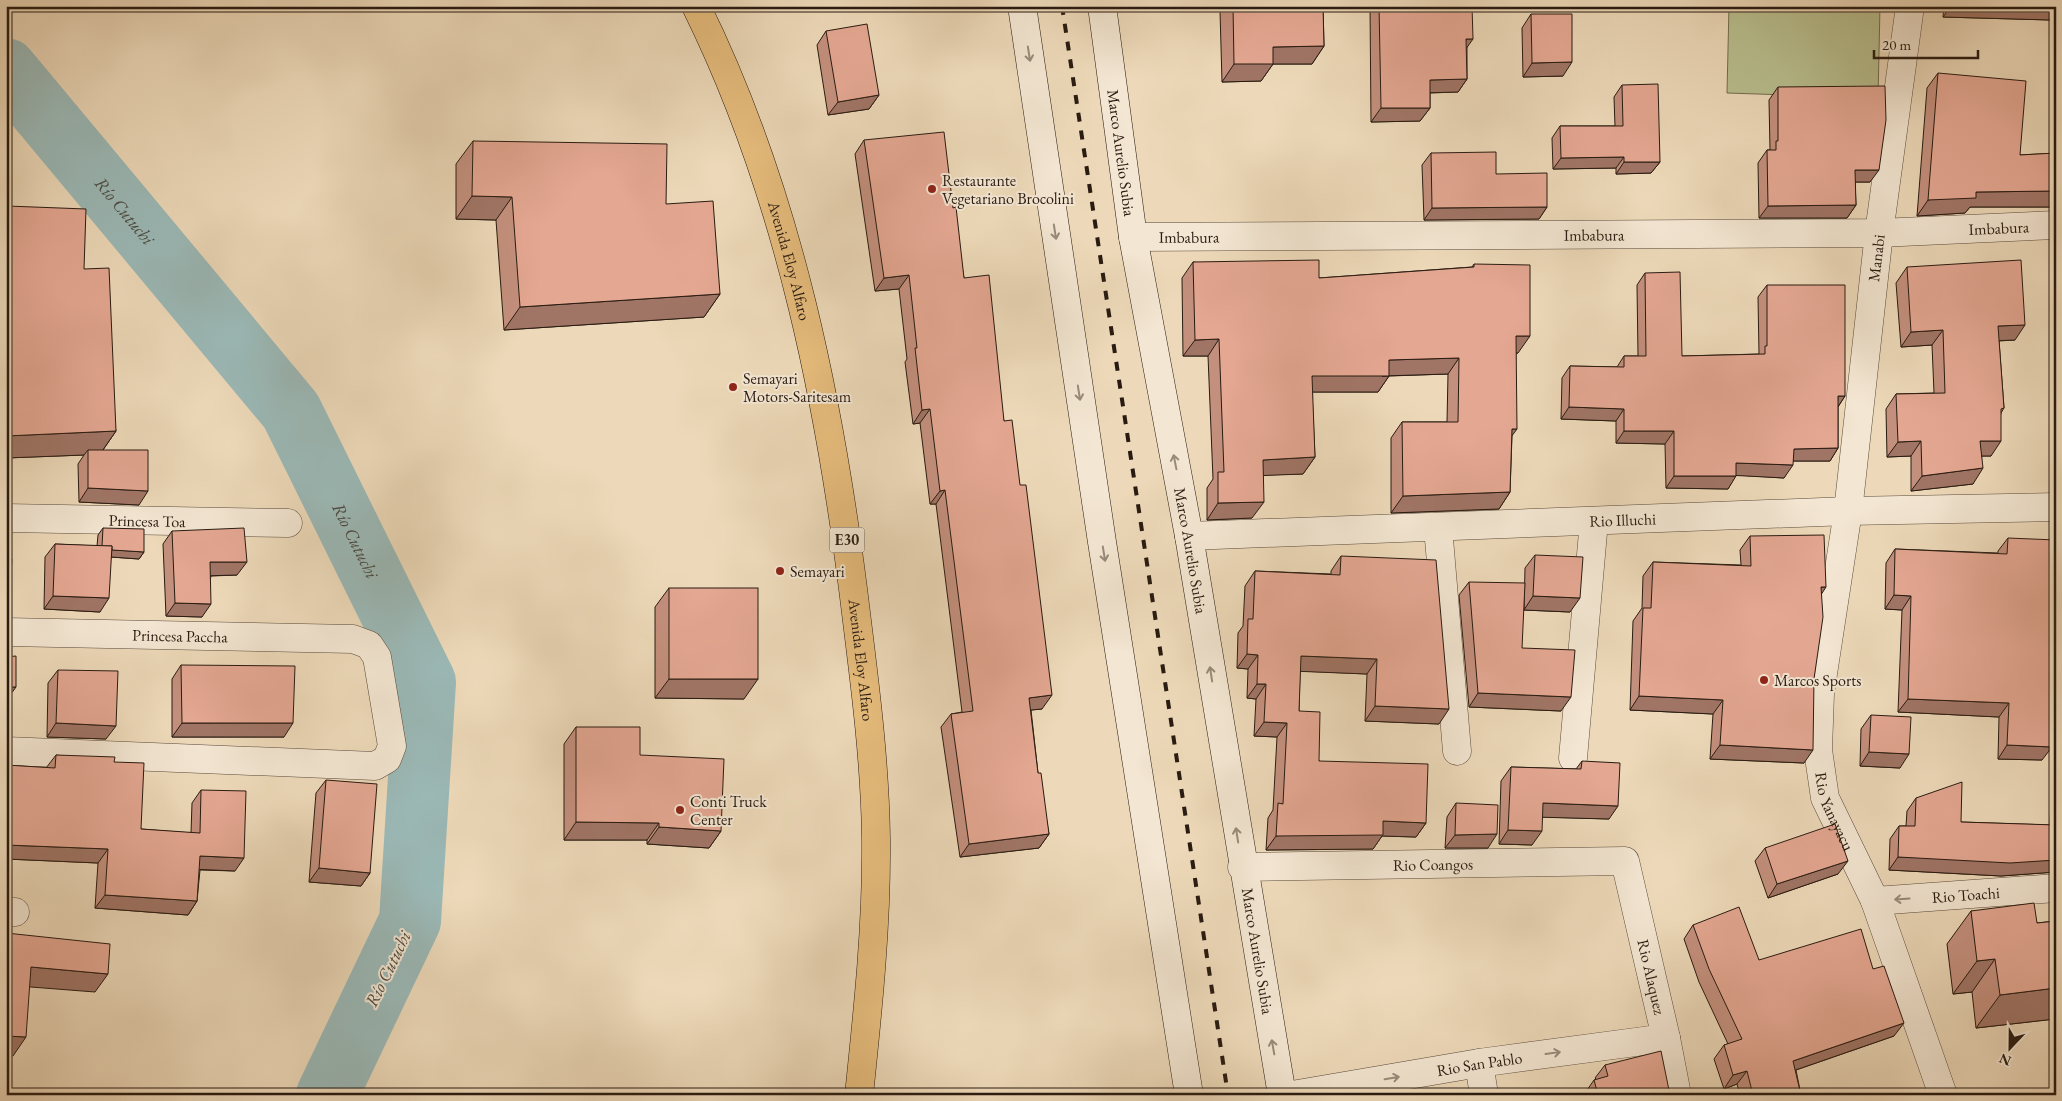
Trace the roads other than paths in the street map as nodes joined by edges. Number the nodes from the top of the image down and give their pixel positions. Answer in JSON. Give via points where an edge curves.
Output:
{"nodes":[{"id":1,"x":696,"y":6,"type":"edge"},
{"id":2,"x":1022,"y":6,"type":"edge"},
{"id":3,"x":1102,"y":6,"type":"edge"},
{"id":4,"x":1910,"y":6,"type":"edge"},
{"id":5,"x":2056,"y":225,"type":"edge"},
{"id":6,"x":1879,"y":233,"type":"junction"},
{"id":7,"x":1133,"y":237,"type":"junction"},
{"id":8,"x":2056,"y":507,"type":"edge"},
{"id":9,"x":1848,"y":511,"type":"junction"},
{"id":10,"x":6,"y":518,"type":"edge"},
{"id":11,"x":1594,"y":521,"type":"junction"},
{"id":12,"x":288,"y":523,"type":"dead end"},
{"id":13,"x":1438,"y":527,"type":"junction"},
{"id":14,"x":1189,"y":536,"type":"junction"},
{"id":15,"x":6,"y":632,"type":"edge"},
{"id":16,"x":6,"y":751,"type":"edge"},
{"id":17,"x":1457,"y":751,"type":"dead end"},
{"id":18,"x":1573,"y":758,"type":"dead end"},
{"id":19,"x":1625,"y":861,"type":"joint"},
{"id":20,"x":1242,"y":867,"type":"junction"},
{"id":21,"x":2056,"y":888,"type":"edge"},
{"id":22,"x":1875,"y":901,"type":"junction"},
{"id":23,"x":1666,"y":1038,"type":"junction"},
{"id":24,"x":1479,"y":1063,"type":"junction"},
{"id":25,"x":859,"y":1095,"type":"edge"},
{"id":26,"x":1189,"y":1095,"type":"edge"},
{"id":27,"x":1282,"y":1095,"type":"edge"},
{"id":28,"x":1292,"y":1095,"type":"edge"},
{"id":29,"x":1484,"y":1095,"type":"edge"},
{"id":30,"x":1677,"y":1095,"type":"edge"},
{"id":31,"x":1943,"y":1095,"type":"edge"}],
"edges":[{"from":1,"to":25,"type":"main road","name":"Avenida Eloy Alfaro","number":"E30","via":[[715,45],[771,192],[814,359],[847,540],[870,730],[876,840],[875,918]]},
{"from":2,"to":26,"type":"street","one_way":true},
{"from":3,"to":7,"type":"street","name":"Marco Aurelio Subia"},
{"from":4,"to":6,"type":"street","name":"Manabi"},
{"from":5,"to":6,"type":"street","name":"Imbabura"},
{"from":6,"to":7,"type":"street","name":"Imbabura"},
{"from":6,"to":9,"type":"street","name":"Manabi"},
{"from":14,"to":7,"type":"street","name":"Marco Aurelio Subia","one_way":true},
{"from":8,"to":9,"type":"street","name":"Rio Illuchi"},
{"from":9,"to":11,"type":"street","name":"Rio Illuchi"},
{"from":9,"to":22,"type":"street","name":"Rio Yanayacu","via":[[1820,693],[1818,750],[1825,798]]},
{"from":10,"to":12,"type":"street","name":"Princesa Toa"},
{"from":11,"to":13,"type":"street","name":"Rio Illuchi"},
{"from":11,"to":18,"type":"street"},
{"from":13,"to":14,"type":"street","name":"Rio Illuchi"},
{"from":13,"to":17,"type":"street"},
{"from":20,"to":14,"type":"street","name":"Marco Aurelio Subia","one_way":true},
{"from":15,"to":16,"type":"street","name":"Princesa Paccha","via":[[353,639],[369,644],[377,657],[392,746],[387,759],[375,766]]},
{"from":19,"to":20,"type":"street","name":"Rio Coangos"},
{"from":19,"to":23,"type":"street","name":"Rio Alaquez"},
{"from":27,"to":20,"type":"street","name":"Marco Aurelio Subia","one_way":true},
{"from":21,"to":22,"type":"street","name":"Rio Toachi","one_way":true},
{"from":22,"to":31,"type":"street","name":"Rio Yanayacu"},
{"from":24,"to":23,"type":"street","name":"Rio San Pablo","one_way":true},
{"from":23,"to":30,"type":"street","name":"Rio Alaquez"},
{"from":28,"to":24,"type":"street","name":"Rio San Pablo","one_way":true},
{"from":24,"to":29,"type":"street"}]}
